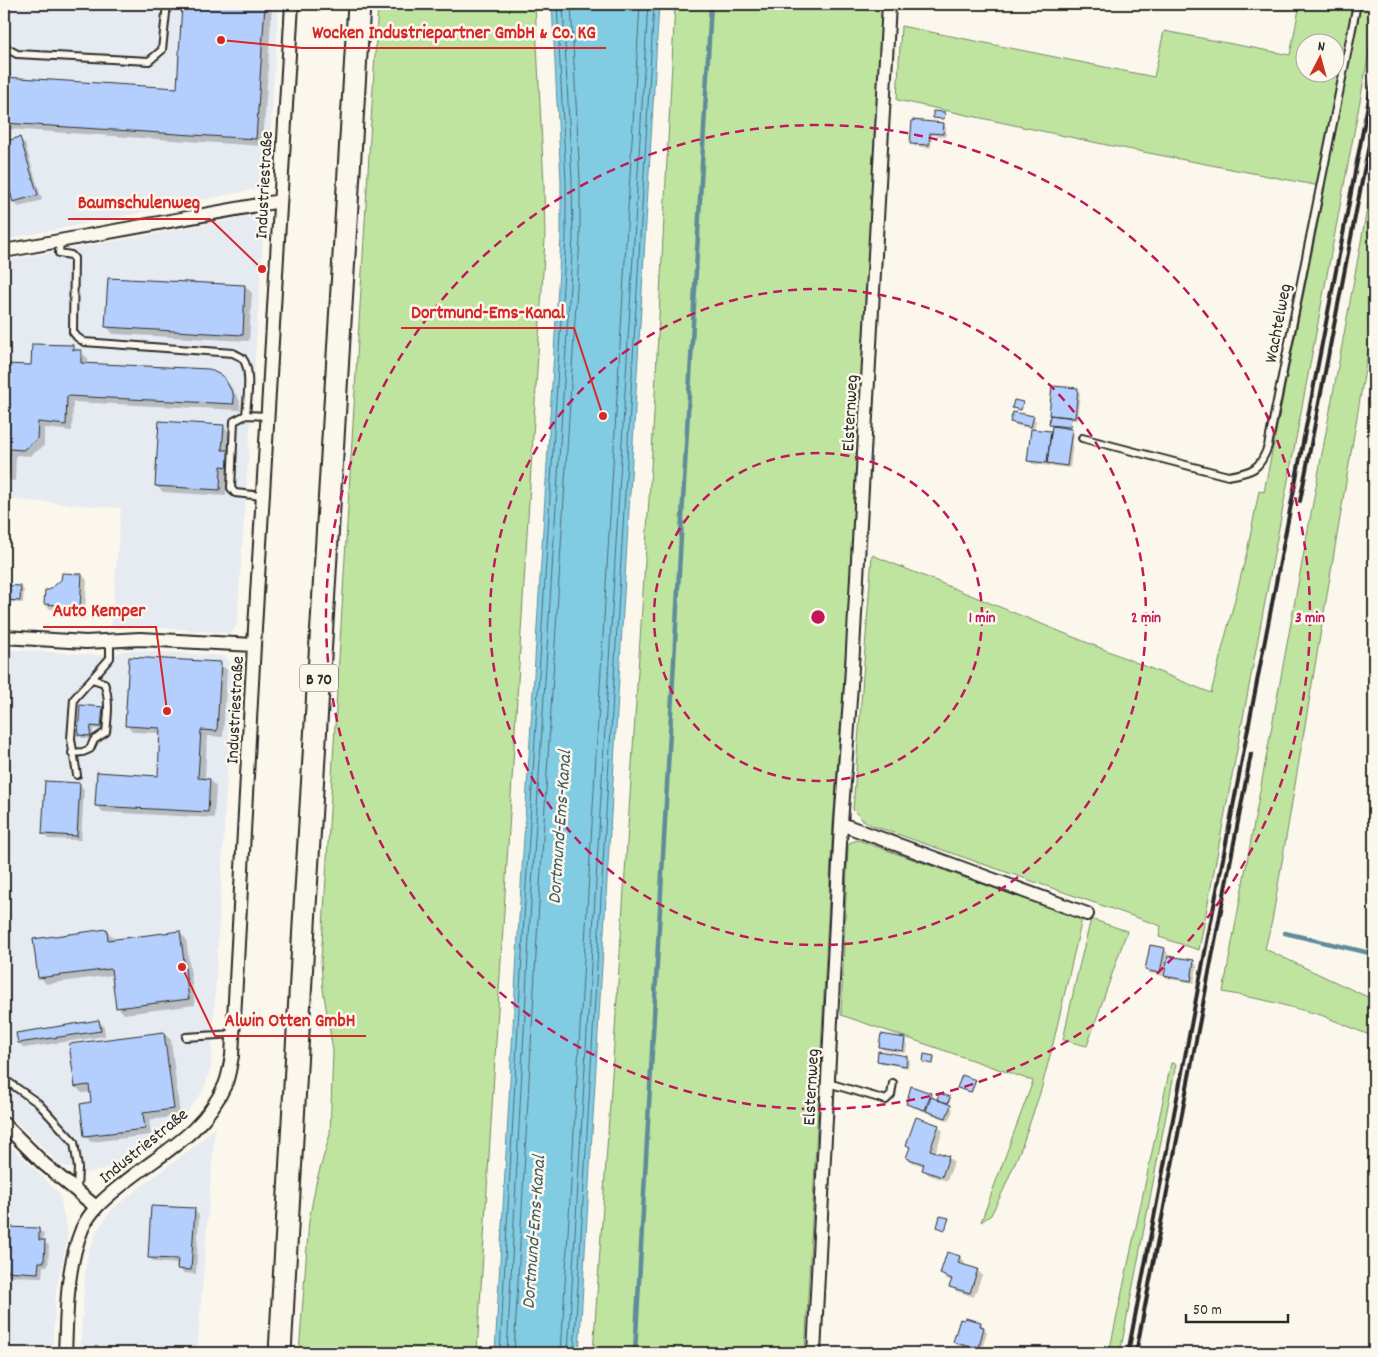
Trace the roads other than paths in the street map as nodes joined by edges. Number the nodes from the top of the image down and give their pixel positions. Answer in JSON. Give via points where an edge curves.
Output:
{"nodes":[{"id":1,"x":167,"y":4,"type":"edge"},
{"id":2,"x":292,"y":4,"type":"edge"},
{"id":3,"x":359,"y":4,"type":"edge"},
{"id":4,"x":889,"y":4,"type":"edge"},
{"id":5,"x":1357,"y":4,"type":"edge"},
{"id":6,"x":4,"y":47,"type":"edge"},
{"id":7,"x":280,"y":201,"type":"junction"},
{"id":8,"x":60,"y":240,"type":"junction"},
{"id":9,"x":4,"y":251,"type":"edge"},
{"id":10,"x":246,"y":415,"type":"junction"},
{"id":11,"x":267,"y":416,"type":"junction"},
{"id":12,"x":1082,"y":438,"type":"dead end"},
{"id":13,"x":263,"y":496,"type":"junction"},
{"id":14,"x":4,"y":637,"type":"edge"},
{"id":15,"x":110,"y":640,"type":"junction"},
{"id":16,"x":254,"y":646,"type":"junction"},
{"id":17,"x":92,"y":679,"type":"junction"},
{"id":18,"x":72,"y":753,"type":"junction"},
{"id":19,"x":77,"y":775,"type":"dead end"},
{"id":20,"x":841,"y":824,"type":"junction"},
{"id":21,"x":1088,"y":914,"type":"dead end"},
{"id":22,"x":234,"y":1034,"type":"junction"},
{"id":23,"x":186,"y":1037,"type":"dead end"},
{"id":24,"x":4,"y":1079,"type":"edge"},
{"id":25,"x":828,"y":1083,"type":"junction"},
{"id":26,"x":893,"y":1083,"type":"dead end"},
{"id":27,"x":4,"y":1124,"type":"edge"},
{"id":28,"x":77,"y":1192,"type":"junction"},
{"id":29,"x":96,"y":1207,"type":"junction"},
{"id":30,"x":65,"y":1353,"type":"edge"},
{"id":31,"x":280,"y":1353,"type":"edge"},
{"id":32,"x":814,"y":1353,"type":"edge"}],
"edges":[{"from":1,"to":6,"type":"lane","via":[[162,50],[149,61],[17,54]]},
{"from":2,"to":7,"type":"street","name":"Industriestraße"},
{"from":3,"to":31,"type":"main road","number":"B 70"},
{"from":4,"to":20,"type":"street","name":"Elsternweg"},
{"from":5,"to":12,"type":"lane","name":"Wachtelweg","via":[[1268,446],[1258,468],[1228,476]]},
{"from":7,"to":8,"type":"street"},
{"from":7,"to":11,"type":"street","name":"Industriestraße"},
{"from":8,"to":9,"type":"street"},
{"from":8,"to":10,"type":"lane","via":[[59,253],[74,258],[73,332],[77,337],[84,342],[233,353],[247,366]]},
{"from":10,"to":11,"type":"lane"},
{"from":10,"to":13,"type":"lane","via":[[234,421],[231,488],[235,493]]},
{"from":11,"to":13,"type":"street","name":"Industriestraße"},
{"from":13,"to":16,"type":"street","name":"Industriestraße"},
{"from":14,"to":15,"type":"street","via":[[86,642]]},
{"from":15,"to":16,"type":"street"},
{"from":15,"to":17,"type":"lane","via":[[110,658]]},
{"from":16,"to":22,"type":"street","name":"Industriestraße"},
{"from":17,"to":18,"type":"lane","via":[[74,700]]},
{"from":17,"to":18,"type":"lane","via":[[104,683],[107,690],[106,732],[94,740],[90,749]]},
{"from":18,"to":19,"type":"lane"},
{"from":20,"to":21,"type":"street"},
{"from":20,"to":25,"type":"street","name":"Elsternweg"},
{"from":22,"to":23,"type":"lane"},
{"from":22,"to":29,"type":"street","name":"Industriestraße","via":[[226,1084],[211,1110],[190,1134]]},
{"from":24,"to":28,"type":"lane","via":[[38,1103],[74,1142]]},
{"from":25,"to":26,"type":"lane","via":[[886,1100],[892,1095]]},
{"from":25,"to":32,"type":"street","name":"Elsternweg"},
{"from":27,"to":28,"type":"street"},
{"from":28,"to":29,"type":"street"},
{"from":29,"to":30,"type":"street","name":"Industriestraße","via":[[82,1229],[68,1285]]}]}
